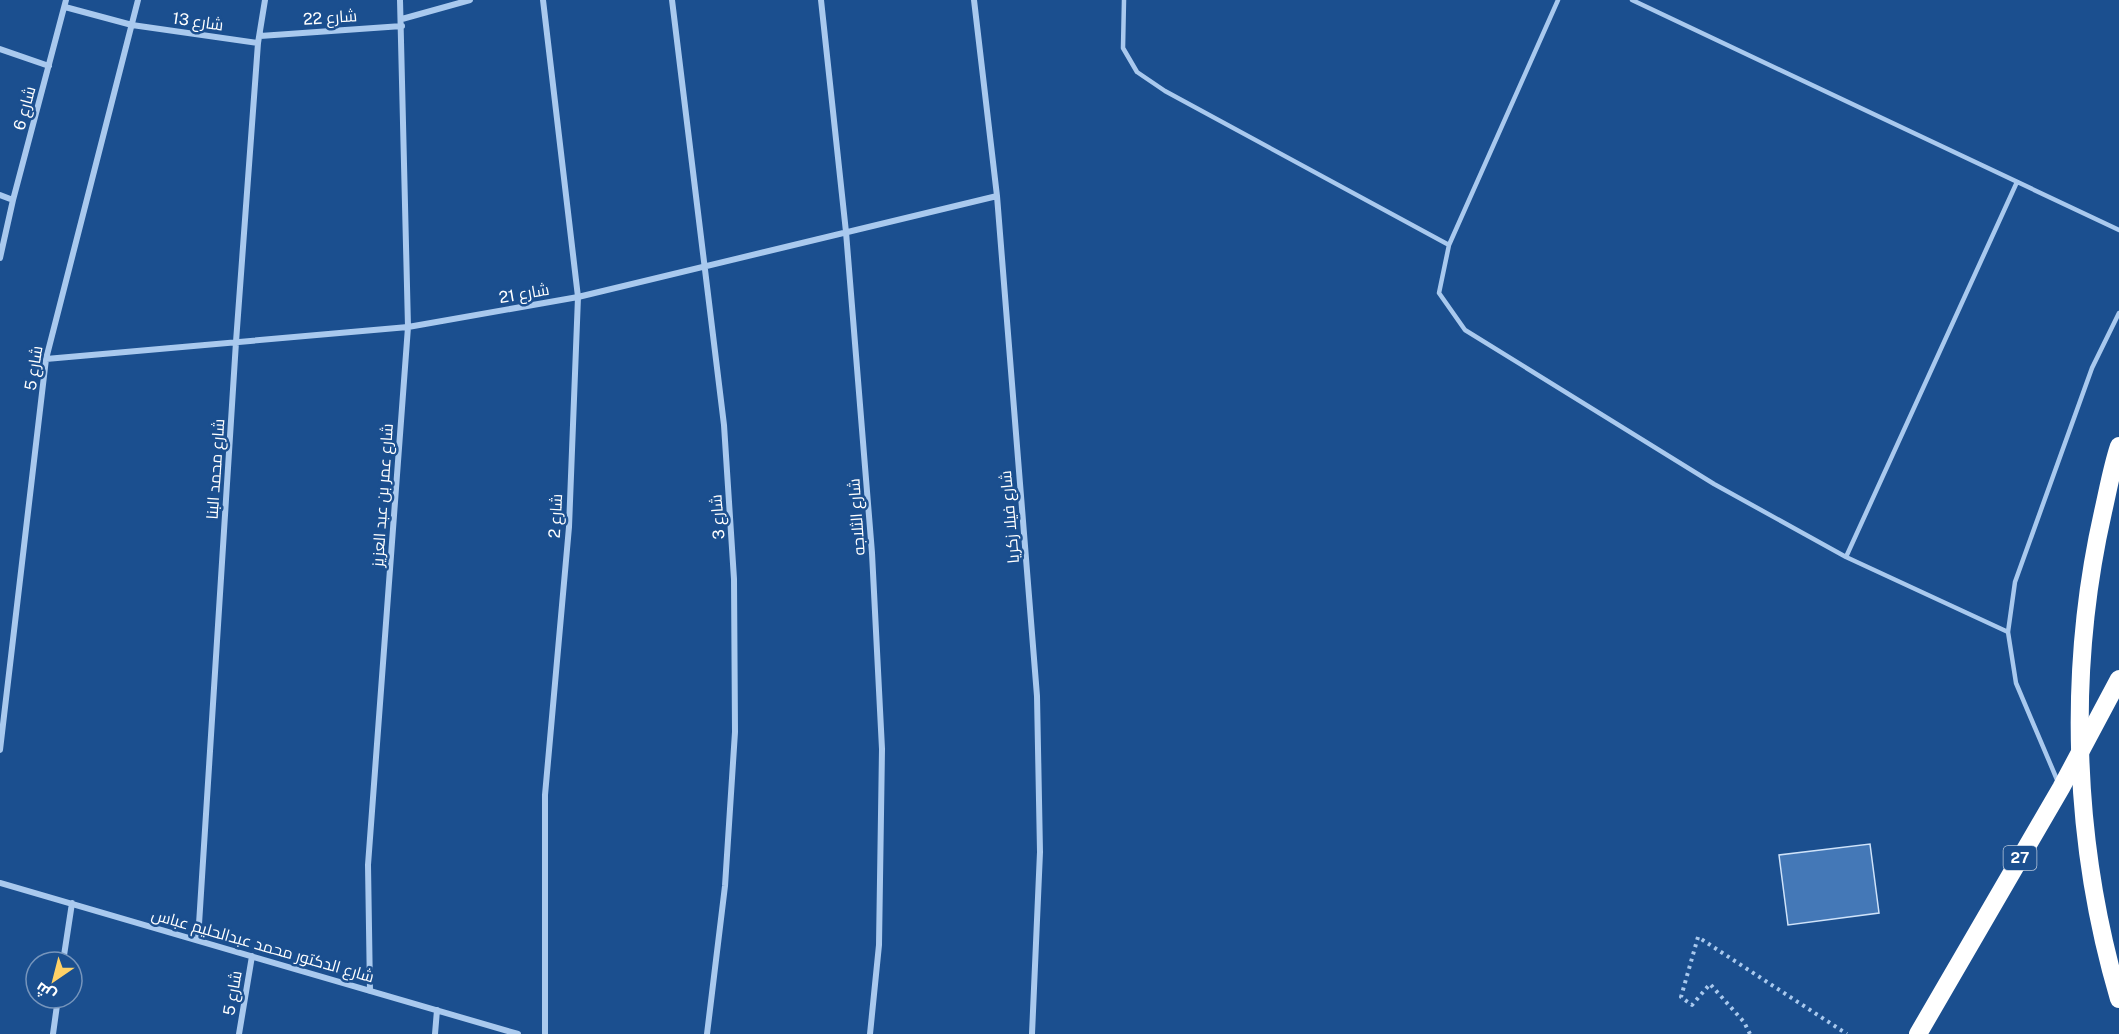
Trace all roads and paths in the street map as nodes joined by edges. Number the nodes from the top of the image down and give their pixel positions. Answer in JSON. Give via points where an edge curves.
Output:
{"nodes":[{"id":1,"x":138,"y":0,"type":"edge"},
{"id":2,"x":265,"y":0,"type":"edge"},
{"id":3,"x":400,"y":0,"type":"edge"},
{"id":4,"x":470,"y":0,"type":"edge"},
{"id":5,"x":543,"y":0,"type":"edge"},
{"id":6,"x":672,"y":0,"type":"edge"},
{"id":7,"x":821,"y":0,"type":"edge"},
{"id":8,"x":974,"y":0,"type":"edge"},
{"id":9,"x":1124,"y":0,"type":"edge"},
{"id":10,"x":1558,"y":0,"type":"edge"},
{"id":11,"x":1632,"y":0,"type":"edge"},
{"id":12,"x":65,"y":3,"type":"edge"},
{"id":13,"x":402,"y":22,"type":"junction"},
{"id":14,"x":132,"y":25,"type":"junction"},
{"id":15,"x":259,"y":39,"type":"junction"},
{"id":16,"x":0,"y":49,"type":"edge"},
{"id":17,"x":49,"y":66,"type":"junction"},
{"id":18,"x":2017,"y":182,"type":"junction"},
{"id":19,"x":0,"y":195,"type":"edge"},
{"id":20,"x":997,"y":196,"type":"junction"},
{"id":21,"x":13,"y":200,"type":"junction"},
{"id":22,"x":2119,"y":230,"type":"edge"},
{"id":23,"x":846,"y":232,"type":"junction"},
{"id":24,"x":1449,"y":245,"type":"junction"},
{"id":25,"x":0,"y":258,"type":"edge"},
{"id":26,"x":704,"y":267,"type":"junction"},
{"id":27,"x":578,"y":297,"type":"junction"},
{"id":28,"x":2119,"y":313,"type":"edge"},
{"id":29,"x":408,"y":327,"type":"junction"},
{"id":30,"x":236,"y":342,"type":"junction"},
{"id":31,"x":46,"y":359,"type":"junction"},
{"id":32,"x":2119,"y":446,"type":"edge"},
{"id":33,"x":1846,"y":557,"type":"junction"},
{"id":34,"x":2008,"y":632,"type":"junction"},
{"id":35,"x":2119,"y":679,"type":"edge"},
{"id":36,"x":0,"y":750,"type":"edge"},
{"id":37,"x":2061,"y":788,"type":"junction"},
{"id":38,"x":0,"y":883,"type":"edge"},
{"id":39,"x":72,"y":903,"type":"junction"},
{"id":40,"x":198,"y":940,"type":"junction"},
{"id":41,"x":65,"y":950,"type":"edge"},
{"id":42,"x":252,"y":956,"type":"junction"},
{"id":43,"x":370,"y":991,"type":"junction"},
{"id":44,"x":2119,"y":999,"type":"edge"},
{"id":45,"x":56,"y":1010,"type":"edge"},
{"id":46,"x":437,"y":1010,"type":"junction"},
{"id":47,"x":53,"y":1034,"type":"edge"},
{"id":48,"x":238,"y":1034,"type":"edge"},
{"id":49,"x":435,"y":1034,"type":"edge"},
{"id":50,"x":518,"y":1034,"type":"edge"},
{"id":51,"x":545,"y":1034,"type":"edge"},
{"id":52,"x":707,"y":1034,"type":"edge"},
{"id":53,"x":870,"y":1034,"type":"edge"},
{"id":54,"x":1032,"y":1034,"type":"edge"},
{"id":55,"x":1749,"y":1034,"type":"edge"},
{"id":56,"x":1847,"y":1034,"type":"edge"},
{"id":57,"x":1918,"y":1034,"type":"edge"}],
"edges":[{"from":1,"to":14,"type":"street","name":"شارع 5"},
{"from":2,"to":15,"type":"street","name":"شارع محمد البنا"},
{"from":3,"to":13,"type":"street","name":"شارع عمر بن عبد العزيز"},
{"from":4,"to":13,"type":"street","name":"شارع 22"},
{"from":5,"to":27,"type":"street","name":"شارع 2"},
{"from":6,"to":26,"type":"street","name":"شارع 3"},
{"from":7,"to":23,"type":"street","name":"شارع الثلاجه"},
{"from":8,"to":20,"type":"street","name":"شارع فيلا زكريا"},
{"from":9,"to":24,"type":"lane","via":[[1123,48],[1137,72],[1165,91]]},
{"from":10,"to":24,"type":"lane"},
{"from":11,"to":18,"type":"lane"},
{"from":12,"to":14,"type":"street","name":"شارع 13"},
{"from":12,"to":17,"type":"street","name":"شارع 6"},
{"from":13,"to":15,"type":"street","name":"شارع 22"},
{"from":13,"to":29,"type":"street","name":"شارع عمر بن عبد العزيز"},
{"from":14,"to":15,"type":"street","name":"شارع 13"},
{"from":14,"to":31,"type":"street","name":"شارع 5"},
{"from":15,"to":30,"type":"street","name":"شارع محمد البنا"},
{"from":16,"to":17,"type":"street"},
{"from":17,"to":21,"type":"street","name":"شارع 6"},
{"from":18,"to":22,"type":"lane"},
{"from":18,"to":33,"type":"lane"},
{"from":19,"to":21,"type":"street"},
{"from":20,"to":23,"type":"street","name":"شارع 21"},
{"from":20,"to":54,"type":"street","name":"شارع فيلا زكريا","via":[[1037,696],[1040,852]]},
{"from":21,"to":25,"type":"street","name":"شارع 6"},
{"from":23,"to":26,"type":"street","name":"شارع 21"},
{"from":23,"to":53,"type":"street","name":"شارع الثلاجه","via":[[872,553],[882,749],[879,945]]},
{"from":24,"to":33,"type":"lane","via":[[1440,293],[1465,330],[1714,484]]},
{"from":26,"to":27,"type":"street","name":"شارع 21"},
{"from":26,"to":52,"type":"street","name":"شارع 3","via":[[724,426],[734,579],[735,732],[725,886]]},
{"from":27,"to":29,"type":"street","name":"شارع 21"},
{"from":27,"to":51,"type":"street","name":"شارع 2","via":[[569,527],[545,795]]},
{"from":28,"to":34,"type":"lane","via":[[2092,368],[2015,582]]},
{"from":29,"to":30,"type":"street","name":"شارع 21"},
{"from":29,"to":43,"type":"street","name":"شارع عمر بن عبد العزيز","via":[[368,865]]},
{"from":30,"to":31,"type":"street","name":"شارع 21"},
{"from":30,"to":40,"type":"street","name":"شارع محمد البنا"},
{"from":31,"to":36,"type":"street","name":"شارع 5"},
{"from":32,"to":44,"type":"highway","bridge":true,"via":[[2092,567],[2081,661],[2080,768],[2091,873]]},
{"from":33,"to":34,"type":"lane"},
{"from":34,"to":37,"type":"lane","via":[[2016,683]]},
{"from":35,"to":37,"type":"highway","number":"27"},
{"from":37,"to":57,"type":"highway","number":"27"},
{"from":38,"to":39,"type":"street","name":"شارع الدكتور محمد عبدالحليم عباس"},
{"from":39,"to":40,"type":"street","name":"شارع الدكتور محمد عبدالحليم عباس"},
{"from":39,"to":41,"type":"street"},
{"from":40,"to":42,"type":"street","name":"شارع الدكتور محمد عبدالحليم عباس"},
{"from":42,"to":43,"type":"street","name":"شارع الدكتور محمد عبدالحليم عباس"},
{"from":42,"to":48,"type":"street","name":"شارع 5"},
{"from":43,"to":46,"type":"street","name":"شارع الدكتور محمد عبدالحليم عباس"},
{"from":45,"to":47,"type":"street"},
{"from":46,"to":49,"type":"street"},
{"from":46,"to":50,"type":"street","name":"شارع الدكتور محمد عبدالحليم عباس"},
{"from":55,"to":56,"type":"path","via":[[1744,1022],[1710,984],[1692,1005],[1681,997],[1698,937]]}]}
